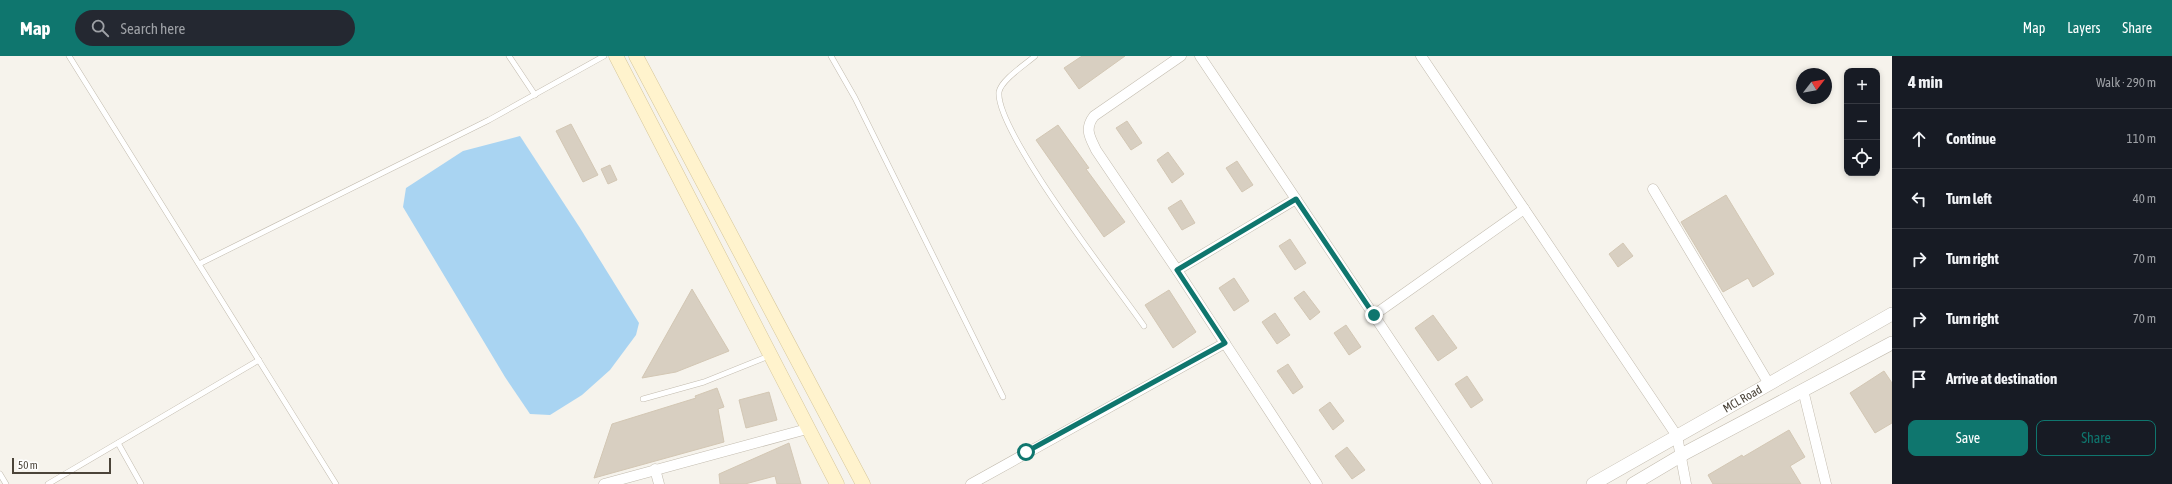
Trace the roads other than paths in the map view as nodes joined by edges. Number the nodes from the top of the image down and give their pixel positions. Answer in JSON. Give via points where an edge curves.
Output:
{"nodes":[{"id":1,"x":69,"y":56,"type":"edge"},
{"id":2,"x":509,"y":56,"type":"edge"},
{"id":3,"x":604,"y":56,"type":"edge"},
{"id":4,"x":616,"y":56,"type":"edge"},
{"id":5,"x":636,"y":56,"type":"edge"},
{"id":6,"x":831,"y":56,"type":"edge"},
{"id":7,"x":1035,"y":56,"type":"edge"},
{"id":8,"x":1181,"y":56,"type":"edge"},
{"id":9,"x":1200,"y":56,"type":"edge"},
{"id":10,"x":1421,"y":56,"type":"edge"},
{"id":11,"x":535,"y":95,"type":"junction"},
{"id":12,"x":1654,"y":189,"type":"dead end"},
{"id":13,"x":1296,"y":199,"type":"junction"},
{"id":14,"x":1524,"y":209,"type":"junction"},
{"id":15,"x":199,"y":264,"type":"junction"},
{"id":16,"x":1177,"y":270,"type":"junction"},
{"id":17,"x":1892,"y":314,"type":"edge"},
{"id":18,"x":1374,"y":315,"type":"junction"},
{"id":19,"x":1144,"y":326,"type":"dead end"},
{"id":20,"x":1225,"y":343,"type":"junction"},
{"id":21,"x":1892,"y":343,"type":"edge"},
{"id":22,"x":769,"y":356,"type":"junction"},
{"id":23,"x":259,"y":360,"type":"junction"},
{"id":24,"x":1768,"y":384,"type":"junction"},
{"id":25,"x":1803,"y":390,"type":"junction"},
{"id":26,"x":1003,"y":397,"type":"dead end"},
{"id":27,"x":644,"y":399,"type":"dead end"},
{"id":28,"x":807,"y":429,"type":"junction"},
{"id":29,"x":1677,"y":436,"type":"junction"},
{"id":30,"x":118,"y":443,"type":"junction"},
{"id":31,"x":1681,"y":456,"type":"junction"},
{"id":32,"x":656,"y":470,"type":"junction"},
{"id":33,"x":0,"y":474,"type":"edge"},
{"id":34,"x":6,"y":484,"type":"edge"},
{"id":35,"x":48,"y":484,"type":"edge"},
{"id":36,"x":141,"y":484,"type":"edge"},
{"id":37,"x":336,"y":484,"type":"edge"},
{"id":38,"x":604,"y":484,"type":"edge"},
{"id":39,"x":659,"y":484,"type":"edge"},
{"id":40,"x":837,"y":484,"type":"edge"},
{"id":41,"x":863,"y":484,"type":"edge"},
{"id":42,"x":971,"y":484,"type":"edge"},
{"id":43,"x":1317,"y":484,"type":"edge"},
{"id":44,"x":1487,"y":484,"type":"edge"},
{"id":45,"x":1593,"y":484,"type":"edge"},
{"id":46,"x":1633,"y":484,"type":"edge"},
{"id":47,"x":1686,"y":484,"type":"edge"},
{"id":48,"x":1826,"y":484,"type":"edge"}],
"edges":[{"from":1,"to":15,"type":"lane"},
{"from":2,"to":11,"type":"lane"},
{"from":3,"to":11,"type":"lane"},
{"from":4,"to":22,"type":"main road"},
{"from":5,"to":41,"type":"main road"},
{"from":6,"to":26,"type":"lane","via":[[855,98]]},
{"from":7,"to":19,"type":"lane","via":[[1008,78],[999,91],[1000,106],[1009,127],[1061,210]]},
{"from":8,"to":16,"type":"street","via":[[1094,116],[1089,123],[1088,132],[1096,150]]},
{"from":9,"to":13,"type":"street"},
{"from":10,"to":14,"type":"street"},
{"from":11,"to":15,"type":"lane"},
{"from":12,"to":24,"type":"street"},
{"from":13,"to":16,"type":"street"},
{"from":13,"to":18,"type":"street"},
{"from":14,"to":18,"type":"street"},
{"from":14,"to":29,"type":"street"},
{"from":15,"to":23,"type":"lane"},
{"from":16,"to":20,"type":"street"},
{"from":17,"to":24,"type":"street","name":"MCL Road"},
{"from":18,"to":44,"type":"street"},
{"from":20,"to":42,"type":"street"},
{"from":20,"to":43,"type":"street"},
{"from":21,"to":25,"type":"street","name":"MCL Road"},
{"from":22,"to":27,"type":"lane","via":[[704,382]]},
{"from":22,"to":28,"type":"main road"},
{"from":23,"to":30,"type":"lane"},
{"from":23,"to":37,"type":"lane"},
{"from":24,"to":29,"type":"street","name":"MCL Road"},
{"from":25,"to":31,"type":"street","name":"MCL Road"},
{"from":25,"to":48,"type":"street"},
{"from":28,"to":32,"type":"street"},
{"from":28,"to":40,"type":"main road"},
{"from":29,"to":31,"type":"street"},
{"from":29,"to":45,"type":"street","name":"MCL Road"},
{"from":30,"to":35,"type":"lane"},
{"from":30,"to":36,"type":"lane"},
{"from":31,"to":46,"type":"street","name":"MCL Road"},
{"from":31,"to":47,"type":"street"},
{"from":32,"to":38,"type":"street"},
{"from":32,"to":39,"type":"street"},
{"from":33,"to":34,"type":"lane"}]}
